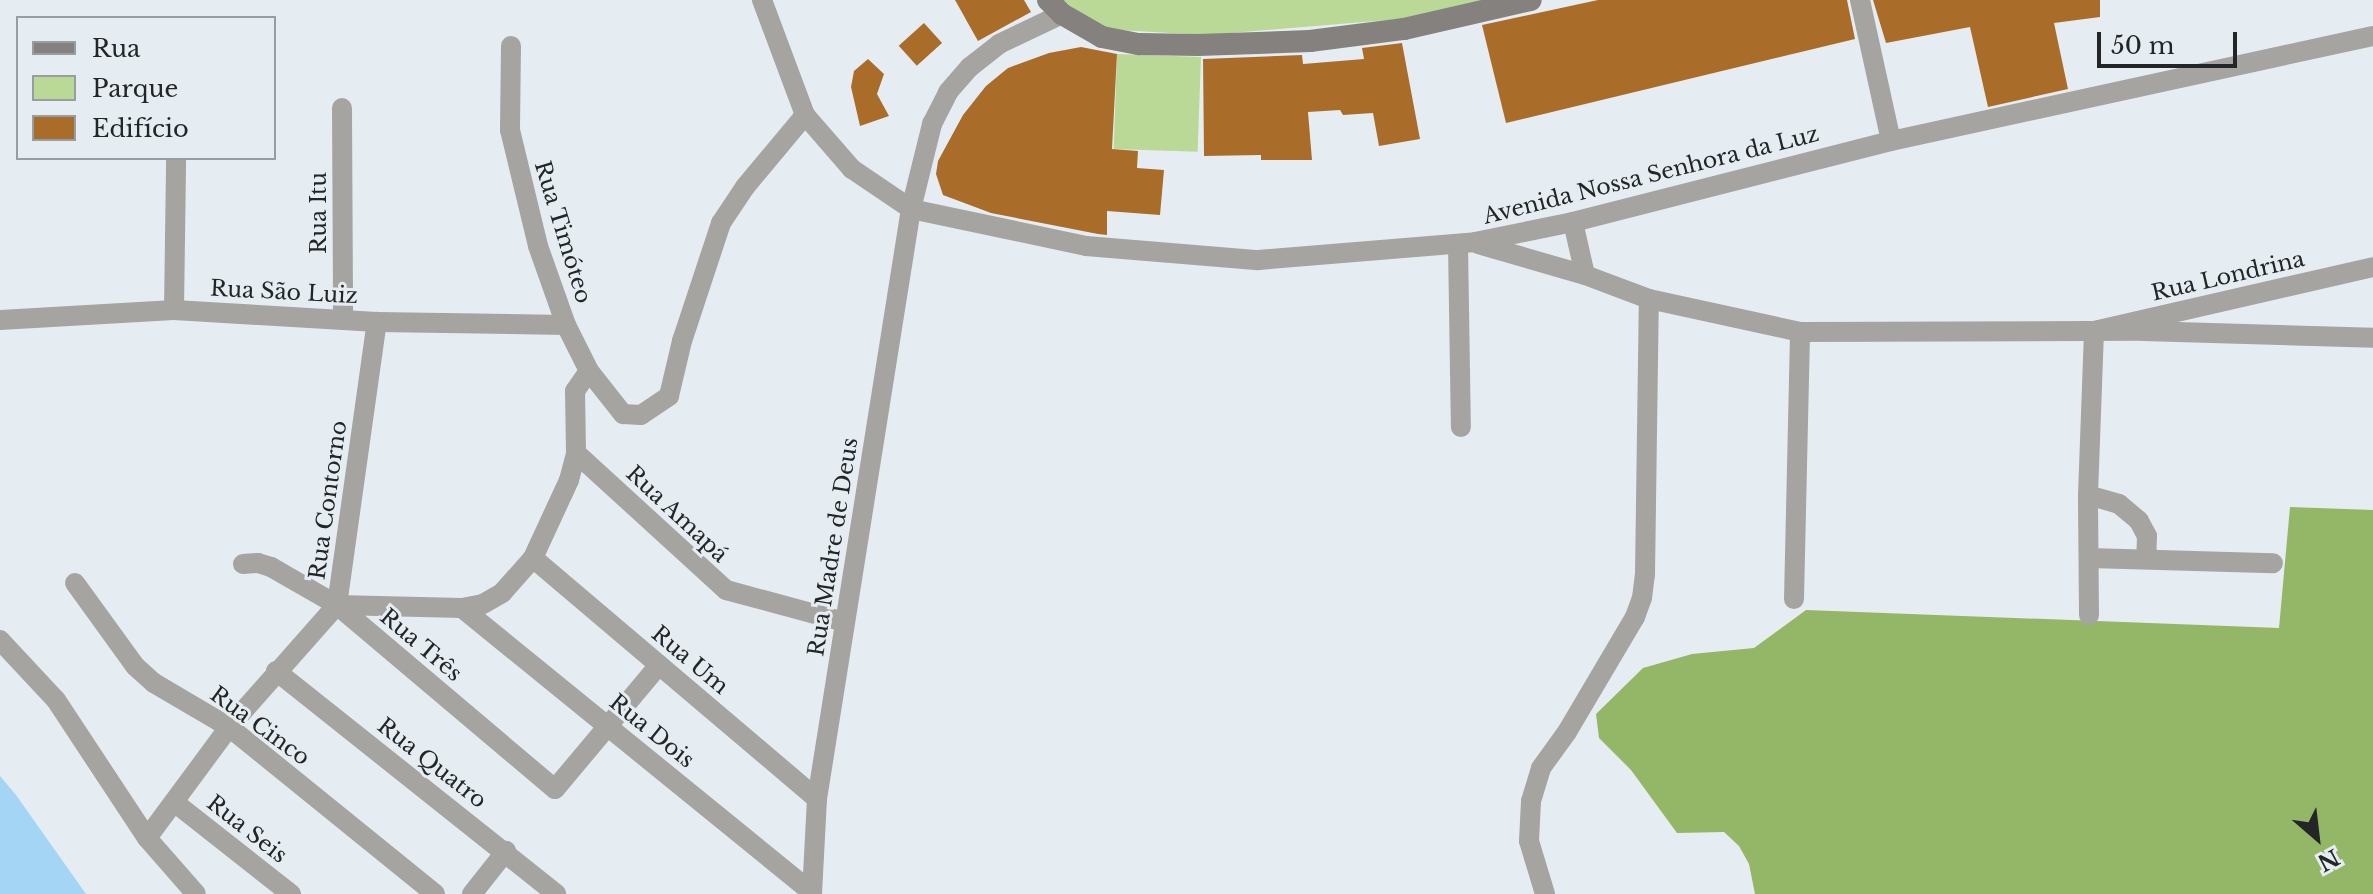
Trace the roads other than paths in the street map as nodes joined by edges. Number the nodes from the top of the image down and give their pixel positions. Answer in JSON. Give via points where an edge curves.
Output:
{"nodes":[{"id":1,"x":762,"y":0,"type":"edge"},
{"id":2,"x":1531,"y":0,"type":"edge"},
{"id":3,"x":1860,"y":0,"type":"edge"},
{"id":4,"x":1055,"y":7,"type":"edge"},
{"id":5,"x":2373,"y":36,"type":"edge"},
{"id":6,"x":511,"y":46,"type":"dead end"},
{"id":7,"x":342,"y":108,"type":"dead end"},
{"id":8,"x":805,"y":115,"type":"junction"},
{"id":9,"x":1891,"y":141,"type":"junction"},
{"id":10,"x":176,"y":160,"type":"edge"},
{"id":11,"x":911,"y":209,"type":"junction"},
{"id":12,"x":1573,"y":222,"type":"junction"},
{"id":13,"x":1466,"y":243,"type":"junction"},
{"id":14,"x":2373,"y":267,"type":"edge"},
{"id":15,"x":1585,"y":275,"type":"junction"},
{"id":16,"x":1649,"y":299,"type":"junction"},
{"id":17,"x":174,"y":310,"type":"junction"},
{"id":18,"x":343,"y":318,"type":"junction"},
{"id":19,"x":0,"y":320,"type":"edge"},
{"id":20,"x":377,"y":322,"type":"junction"},
{"id":21,"x":566,"y":325,"type":"junction"},
{"id":22,"x":2094,"y":331,"type":"junction"},
{"id":23,"x":1800,"y":332,"type":"junction"},
{"id":24,"x":2373,"y":338,"type":"edge"},
{"id":25,"x":589,"y":371,"type":"junction"},
{"id":26,"x":1461,"y":427,"type":"dead end"},
{"id":27,"x":576,"y":453,"type":"junction"},
{"id":28,"x":2088,"y":495,"type":"junction"},
{"id":29,"x":533,"y":558,"type":"junction"},
{"id":30,"x":2089,"y":558,"type":"junction"},
{"id":31,"x":2146,"y":559,"type":"junction"},
{"id":32,"x":2273,"y":563,"type":"dead end"},
{"id":33,"x":243,"y":564,"type":"dead end"},
{"id":34,"x":75,"y":583,"type":"dead end"},
{"id":35,"x":1794,"y":599,"type":"dead end"},
{"id":36,"x":337,"y":605,"type":"junction"},
{"id":37,"x":462,"y":608,"type":"junction"},
{"id":38,"x":2089,"y":615,"type":"dead end"},
{"id":39,"x":845,"y":622,"type":"junction"},
{"id":40,"x":0,"y":640,"type":"edge"},
{"id":41,"x":659,"y":665,"type":"junction"},
{"id":42,"x":276,"y":671,"type":"junction"},
{"id":43,"x":607,"y":726,"type":"junction"},
{"id":44,"x":229,"y":727,"type":"junction"},
{"id":45,"x":817,"y":799,"type":"junction"},
{"id":46,"x":174,"y":802,"type":"junction"},
{"id":47,"x":147,"y":838,"type":"junction"},
{"id":48,"x":506,"y":851,"type":"junction"},
{"id":49,"x":812,"y":893,"type":"edge"},
{"id":50,"x":196,"y":894,"type":"edge"},
{"id":51,"x":291,"y":894,"type":"edge"},
{"id":52,"x":435,"y":894,"type":"edge"},
{"id":53,"x":472,"y":894,"type":"edge"},
{"id":54,"x":556,"y":894,"type":"edge"},
{"id":55,"x":1545,"y":894,"type":"edge"}],
"edges":[{"from":1,"to":8,"type":"street","name":"Avenida Nossa Senhora da Luz"},
{"from":2,"to":4,"type":"main road","via":[[1388,31],[1212,45],[1139,44],[1102,37]]},
{"from":3,"to":9,"type":"street"},
{"from":4,"to":11,"type":"street","name":"Rua Madre de Deus","via":[[970,67],[948,92],[932,124]]},
{"from":5,"to":9,"type":"street","name":"Avenida Nossa Senhora da Luz"},
{"from":6,"to":21,"type":"street","name":"Rua Timóteo","via":[[513,145],[538,246]]},
{"from":7,"to":18,"type":"street","name":"Rua Itu"},
{"from":8,"to":11,"type":"street","name":"Avenida Nossa Senhora da Luz","via":[[852,169]]},
{"from":8,"to":25,"type":"street","name":"Rua Timóteo","via":[[721,223],[669,396],[641,415],[623,414]]},
{"from":9,"to":12,"type":"street","name":"Avenida Nossa Senhora da Luz"},
{"from":10,"to":17,"type":"street"},
{"from":11,"to":13,"type":"street","name":"Avenida Nossa Senhora da Luz","via":[[1086,246],[1258,260]]},
{"from":11,"to":39,"type":"street","name":"Rua Madre de Deus"},
{"from":12,"to":13,"type":"street","name":"Avenida Nossa Senhora da Luz"},
{"from":12,"to":15,"type":"street"},
{"from":13,"to":15,"type":"street"},
{"from":13,"to":26,"type":"street"},
{"from":14,"to":22,"type":"street","name":"Rua Londrina"},
{"from":15,"to":16,"type":"street"},
{"from":16,"to":23,"type":"street"},
{"from":16,"to":55,"type":"street","via":[[1642,598],[1575,720],[1541,768],[1531,801],[1529,841]]},
{"from":17,"to":18,"type":"street","name":"Rua São Luiz"},
{"from":17,"to":19,"type":"street","name":"Rua São Luiz"},
{"from":18,"to":20,"type":"street","name":"Rua São Luiz"},
{"from":20,"to":21,"type":"street","name":"Rua São Luiz"},
{"from":20,"to":36,"type":"street","name":"Rua Contorno"},
{"from":21,"to":25,"type":"street","name":"Rua Timóteo"},
{"from":22,"to":23,"type":"street"},
{"from":22,"to":24,"type":"street"},
{"from":22,"to":28,"type":"street"},
{"from":23,"to":35,"type":"street"},
{"from":25,"to":27,"type":"street","name":"Rua Contorno","via":[[575,391]]},
{"from":27,"to":29,"type":"street","name":"Rua Contorno"},
{"from":27,"to":39,"type":"street","name":"Rua Amapá","via":[[726,590]]},
{"from":28,"to":30,"type":"street"},
{"from":28,"to":31,"type":"street","via":[[2119,504],[2139,521],[2147,536]]},
{"from":29,"to":37,"type":"street","name":"Rua Contorno","via":[[502,593]]},
{"from":29,"to":41,"type":"street","name":"Rua Um"},
{"from":30,"to":31,"type":"street"},
{"from":30,"to":38,"type":"street"},
{"from":31,"to":32,"type":"street"},
{"from":33,"to":36,"type":"street","name":"Rua Três","via":[[271,567]]},
{"from":34,"to":44,"type":"street","name":"Rua Cinco","via":[[135,666]]},
{"from":36,"to":37,"type":"street","name":"Rua Contorno"},
{"from":36,"to":42,"type":"street"},
{"from":36,"to":43,"type":"street","name":"Rua Três","via":[[555,789]]},
{"from":37,"to":43,"type":"street","name":"Rua Dois"},
{"from":39,"to":45,"type":"street","name":"Rua Madre de Deus"},
{"from":40,"to":47,"type":"street","via":[[56,700]]},
{"from":41,"to":43,"type":"street"},
{"from":41,"to":45,"type":"street","name":"Rua Um"},
{"from":42,"to":44,"type":"street"},
{"from":42,"to":48,"type":"street","name":"Rua Quatro"},
{"from":43,"to":49,"type":"street","name":"Rua Dois"},
{"from":44,"to":46,"type":"street"},
{"from":44,"to":52,"type":"street","name":"Rua Cinco"},
{"from":45,"to":49,"type":"street","name":"Rua Madre de Deus"},
{"from":46,"to":47,"type":"street"},
{"from":46,"to":51,"type":"street","name":"Rua Seis"},
{"from":47,"to":50,"type":"street"},
{"from":48,"to":53,"type":"street"},
{"from":48,"to":54,"type":"street","name":"Rua Quatro"}]}
